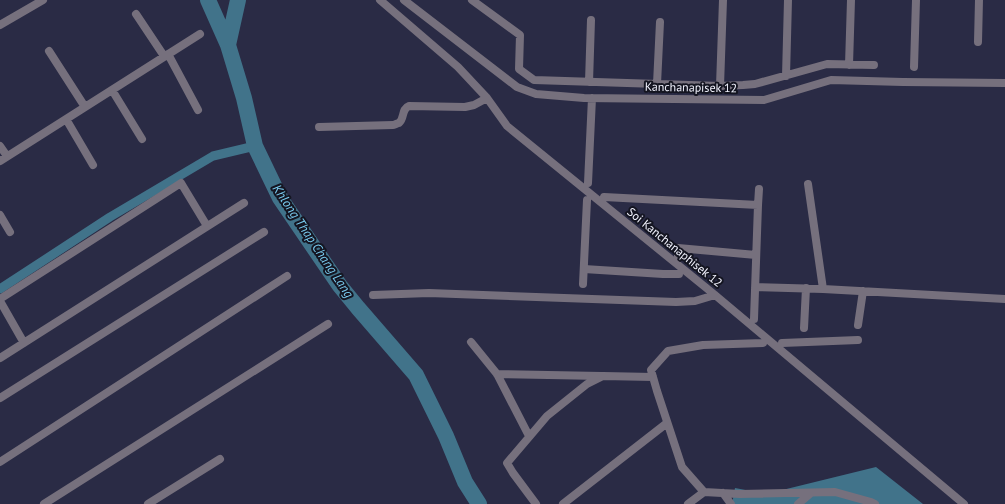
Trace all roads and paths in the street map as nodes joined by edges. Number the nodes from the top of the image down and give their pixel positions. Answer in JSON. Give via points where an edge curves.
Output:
{"nodes":[{"id":1,"x":43,"y":0,"type":"edge"},
{"id":2,"x":380,"y":0,"type":"edge"},
{"id":3,"x":404,"y":0,"type":"edge"},
{"id":4,"x":472,"y":0,"type":"edge"},
{"id":5,"x":723,"y":0,"type":"edge"},
{"id":6,"x":788,"y":0,"type":"edge"},
{"id":7,"x":851,"y":0,"type":"edge"},
{"id":8,"x":916,"y":0,"type":"edge"},
{"id":9,"x":979,"y":0,"type":"edge"},
{"id":10,"x":136,"y":14,"type":"dead end"},
{"id":11,"x":591,"y":20,"type":"dead end"},
{"id":12,"x":660,"y":22,"type":"dead end"},
{"id":13,"x":0,"y":25,"type":"edge"},
{"id":14,"x":200,"y":34,"type":"dead end"},
{"id":15,"x":978,"y":42,"type":"dead end"},
{"id":16,"x":49,"y":51,"type":"dead end"},
{"id":17,"x":166,"y":55,"type":"junction"},
{"id":18,"x":850,"y":65,"type":"junction"},
{"id":19,"x":874,"y":65,"type":"dead end"},
{"id":20,"x":914,"y":67,"type":"dead end"},
{"id":21,"x":786,"y":76,"type":"junction"},
{"id":22,"x":589,"y":82,"type":"junction"},
{"id":23,"x":1005,"y":83,"type":"edge"},
{"id":24,"x":657,"y":84,"type":"junction"},
{"id":25,"x":720,"y":86,"type":"junction"},
{"id":26,"x":112,"y":90,"type":"junction"},
{"id":27,"x":488,"y":98,"type":"junction"},
{"id":28,"x":592,"y":98,"type":"junction"},
{"id":29,"x":85,"y":107,"type":"junction"},
{"id":30,"x":198,"y":110,"type":"dead end"},
{"id":31,"x":66,"y":119,"type":"junction"},
{"id":32,"x":320,"y":127,"type":"dead end"},
{"id":33,"x":142,"y":139,"type":"dead end"},
{"id":34,"x":0,"y":146,"type":"edge"},
{"id":35,"x":4,"y":159,"type":"edge"},
{"id":36,"x":93,"y":164,"type":"dead end"},
{"id":37,"x":588,"y":183,"type":"dead end"},
{"id":38,"x":808,"y":184,"type":"dead end"},
{"id":39,"x":759,"y":189,"type":"dead end"},
{"id":40,"x":587,"y":197,"type":"dead end"},
{"id":41,"x":604,"y":197,"type":"dead end"},
{"id":42,"x":244,"y":203,"type":"dead end"},
{"id":43,"x":758,"y":205,"type":"junction"},
{"id":44,"x":0,"y":215,"type":"edge"},
{"id":45,"x":207,"y":226,"type":"junction"},
{"id":46,"x":10,"y":232,"type":"dead end"},
{"id":47,"x":264,"y":232,"type":"dead end"},
{"id":48,"x":678,"y":256,"type":"dead end"},
{"id":49,"x":756,"y":256,"type":"junction"},
{"id":50,"x":584,"y":269,"type":"junction"},
{"id":51,"x":679,"y":274,"type":"dead end"},
{"id":52,"x":287,"y":276,"type":"dead end"},
{"id":53,"x":583,"y":284,"type":"dead end"},
{"id":54,"x":755,"y":287,"type":"junction"},
{"id":55,"x":806,"y":288,"type":"junction"},
{"id":56,"x":823,"y":289,"type":"junction"},
{"id":57,"x":863,"y":291,"type":"junction"},
{"id":58,"x":373,"y":295,"type":"dead end"},
{"id":59,"x":715,"y":295,"type":"junction"},
{"id":60,"x":1005,"y":299,"type":"edge"},
{"id":61,"x":0,"y":300,"type":"edge"},
{"id":62,"x":754,"y":319,"type":"dead end"},
{"id":63,"x":328,"y":324,"type":"dead end"},
{"id":64,"x":858,"y":325,"type":"dead end"},
{"id":65,"x":804,"y":328,"type":"dead end"},
{"id":66,"x":858,"y":340,"type":"dead end"},
{"id":67,"x":471,"y":342,"type":"dead end"},
{"id":68,"x":24,"y":343,"type":"junction"},
{"id":69,"x":763,"y":343,"type":"dead end"},
{"id":70,"x":782,"y":343,"type":"dead end"},
{"id":71,"x":0,"y":358,"type":"edge"},
{"id":72,"x":497,"y":374,"type":"junction"},
{"id":73,"x":603,"y":376,"type":"junction"},
{"id":74,"x":653,"y":377,"type":"junction"},
{"id":75,"x":0,"y":398,"type":"edge"},
{"id":76,"x":667,"y":423,"type":"junction"},
{"id":77,"x":529,"y":436,"type":"junction"},
{"id":78,"x":220,"y":459,"type":"dead end"},
{"id":79,"x":0,"y":462,"type":"edge"},
{"id":80,"x":704,"y":492,"type":"junction"},
{"id":81,"x":723,"y":493,"type":"junction"},
{"id":82,"x":811,"y":493,"type":"junction"},
{"id":83,"x":44,"y":504,"type":"edge"},
{"id":84,"x":148,"y":504,"type":"edge"},
{"id":85,"x":536,"y":504,"type":"edge"},
{"id":86,"x":563,"y":504,"type":"edge"},
{"id":87,"x":688,"y":504,"type":"edge"},
{"id":88,"x":731,"y":504,"type":"edge"},
{"id":89,"x":798,"y":504,"type":"edge"},
{"id":90,"x":875,"y":504,"type":"edge"},
{"id":91,"x":964,"y":504,"type":"edge"}],
"edges":[{"from":1,"to":13,"type":"street"},
{"from":2,"to":27,"type":"street","name":"Soi Kanchanaphisek 12","via":[[458,67]]},
{"from":3,"to":28,"type":"street","name":"Kanchanapisek 12","via":[[517,87],[536,94]]},
{"from":4,"to":22,"type":"street","via":[[520,35],[520,69],[534,80]]},
{"from":5,"to":25,"type":"street"},
{"from":6,"to":21,"type":"street"},
{"from":7,"to":18,"type":"street"},
{"from":8,"to":20,"type":"street"},
{"from":9,"to":15,"type":"street"},
{"from":10,"to":17,"type":"street"},
{"from":11,"to":22,"type":"street"},
{"from":12,"to":24,"type":"street"},
{"from":14,"to":17,"type":"street"},
{"from":16,"to":29,"type":"street"},
{"from":17,"to":26,"type":"street"},
{"from":17,"to":30,"type":"street"},
{"from":18,"to":19,"type":"street"},
{"from":18,"to":21,"type":"street","via":[[827,64]]},
{"from":21,"to":25,"type":"street","via":[[743,86]]},
{"from":22,"to":24,"type":"street"},
{"from":23,"to":28,"type":"street","name":"Kanchanapisek 12","via":[[830,80],[764,100]]},
{"from":24,"to":25,"type":"street"},
{"from":26,"to":29,"type":"street"},
{"from":26,"to":33,"type":"street"},
{"from":27,"to":32,"type":"street","via":[[465,107],[406,107],[399,123],[392,125]]},
{"from":27,"to":59,"type":"street","name":"Soi Kanchanaphisek 12","via":[[507,126]]},
{"from":28,"to":37,"type":"street"},
{"from":29,"to":31,"type":"street"},
{"from":31,"to":35,"type":"street"},
{"from":31,"to":36,"type":"street"},
{"from":34,"to":35,"type":"street"},
{"from":38,"to":56,"type":"street"},
{"from":39,"to":43,"type":"street"},
{"from":40,"to":50,"type":"street"},
{"from":41,"to":43,"type":"street"},
{"from":42,"to":45,"type":"street"},
{"from":43,"to":49,"type":"street"},
{"from":44,"to":46,"type":"street"},
{"from":45,"to":61,"type":"street","via":[[181,183]]},
{"from":45,"to":68,"type":"street"},
{"from":47,"to":75,"type":"street"},
{"from":48,"to":49,"type":"street","via":[[678,248]]},
{"from":49,"to":54,"type":"street"},
{"from":50,"to":51,"type":"street"},
{"from":50,"to":53,"type":"street"},
{"from":52,"to":79,"type":"street"},
{"from":54,"to":55,"type":"street"},
{"from":54,"to":62,"type":"street"},
{"from":55,"to":56,"type":"street"},
{"from":55,"to":65,"type":"street"},
{"from":56,"to":57,"type":"street"},
{"from":57,"to":60,"type":"street"},
{"from":57,"to":64,"type":"street"},
{"from":58,"to":59,"type":"street","via":[[429,293],[676,302],[696,301]]},
{"from":59,"to":91,"type":"street","name":"Soi Kanchanaphisek 12"},
{"from":61,"to":68,"type":"street"},
{"from":63,"to":83,"type":"street"},
{"from":66,"to":70,"type":"street"},
{"from":67,"to":72,"type":"street"},
{"from":68,"to":71,"type":"street"},
{"from":69,"to":74,"type":"street","via":[[703,345],[668,351],[651,370]]},
{"from":72,"to":73,"type":"street"},
{"from":72,"to":77,"type":"street"},
{"from":73,"to":74,"type":"street"},
{"from":73,"to":77,"type":"street","via":[[587,384],[547,416]]},
{"from":74,"to":76,"type":"street"},
{"from":76,"to":80,"type":"street","via":[[682,467]]},
{"from":76,"to":86,"type":"street"},
{"from":77,"to":85,"type":"street","via":[[507,463]]},
{"from":78,"to":84,"type":"street"},
{"from":80,"to":81,"type":"street"},
{"from":80,"to":87,"type":"street"},
{"from":81,"to":82,"type":"street"},
{"from":81,"to":88,"type":"street"},
{"from":82,"to":89,"type":"street"},
{"from":82,"to":90,"type":"street","via":[[835,492]]}]}
